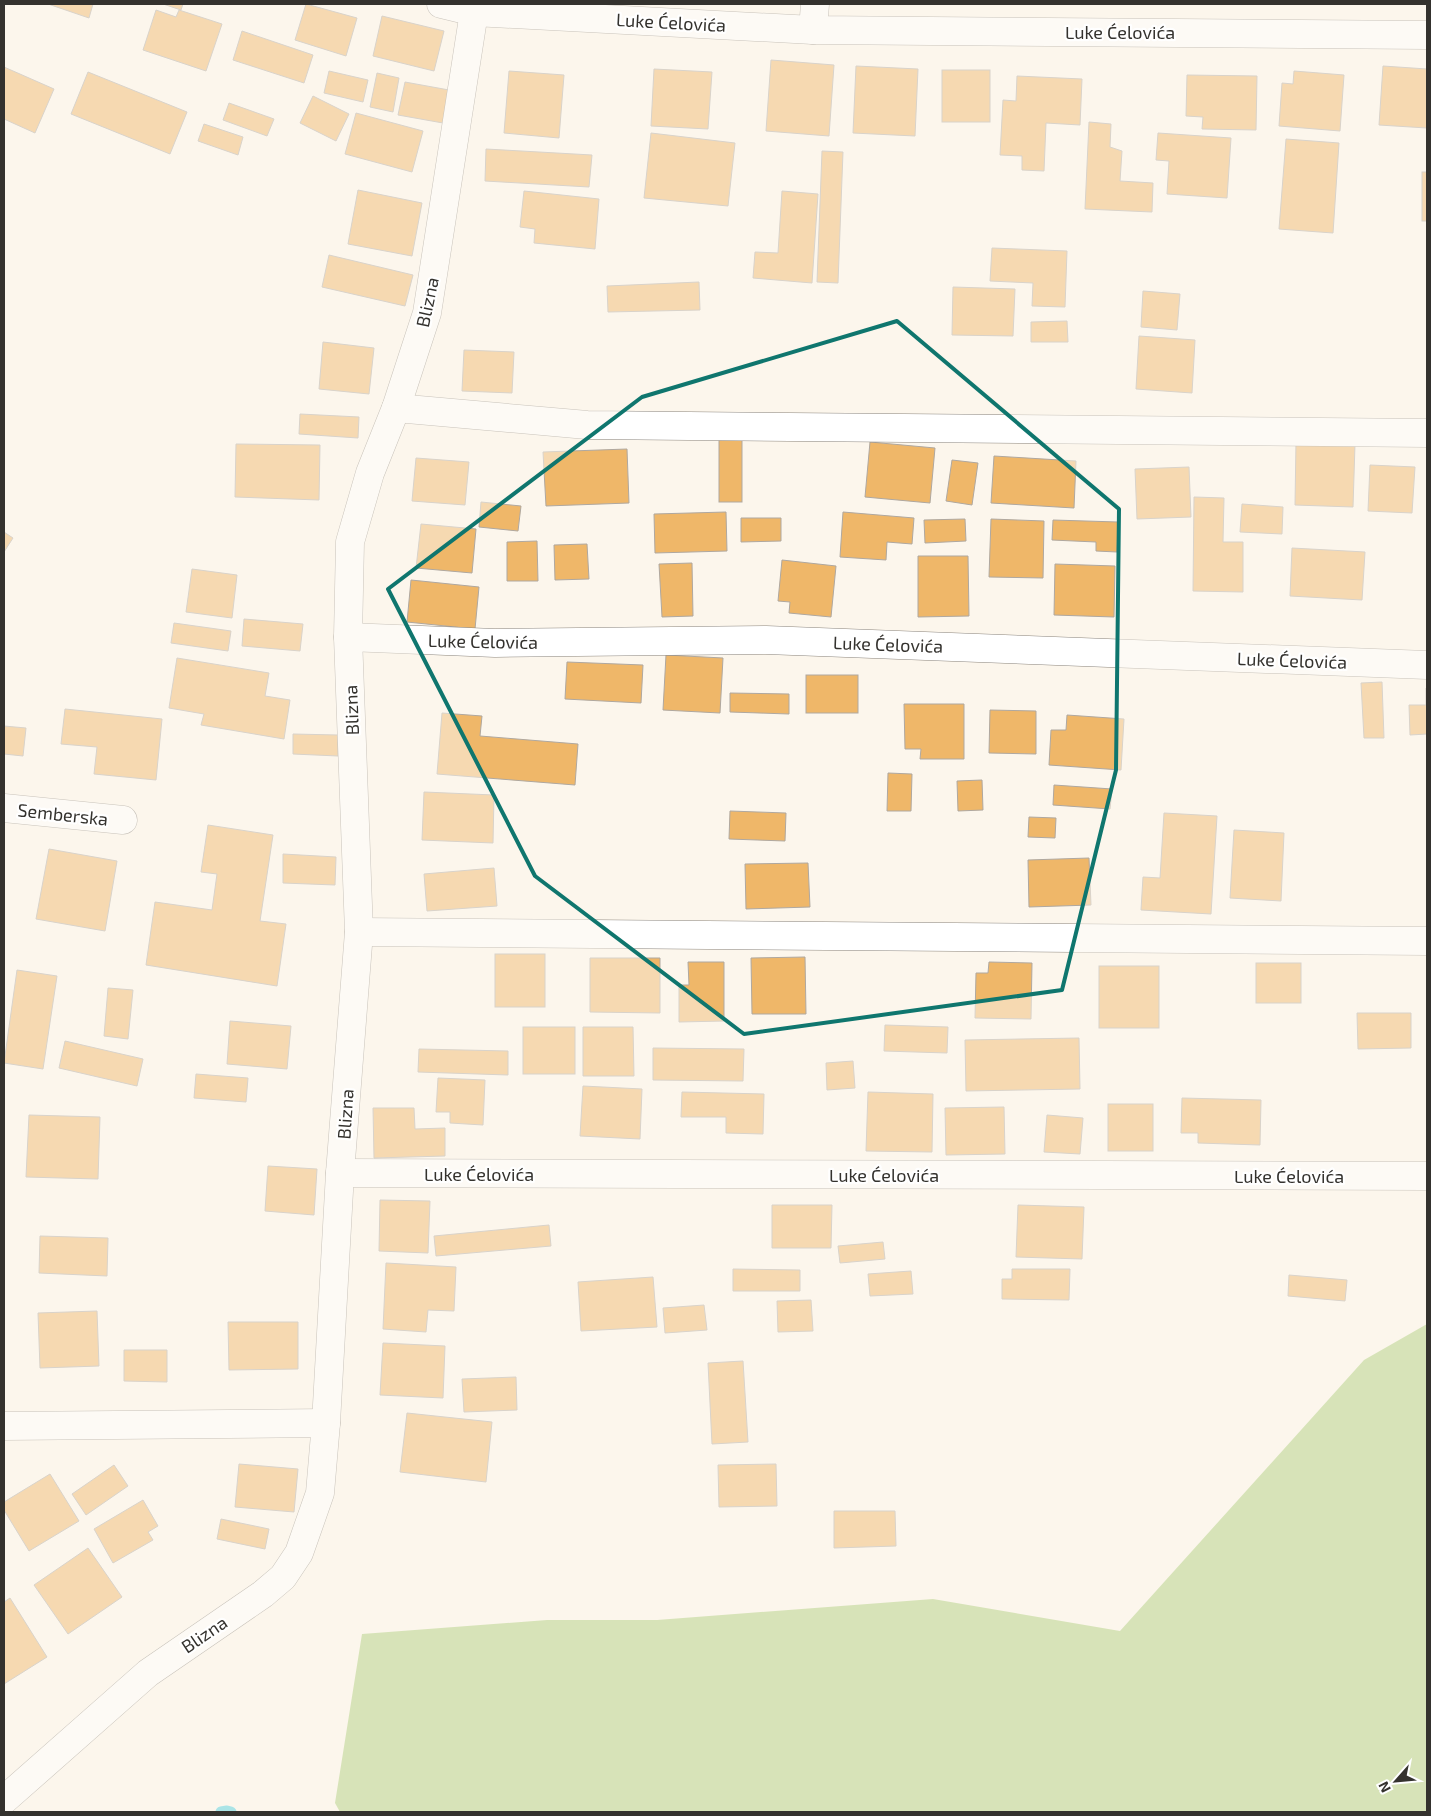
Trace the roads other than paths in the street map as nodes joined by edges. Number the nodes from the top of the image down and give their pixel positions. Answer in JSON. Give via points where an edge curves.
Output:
{"nodes":[{"id":1,"x":441,"y":4,"type":"edge"},
{"id":2,"x":474,"y":12,"type":"junction"},
{"id":3,"x":814,"y":17,"type":"edge"},
{"id":4,"x":1427,"y":35,"type":"edge"},
{"id":5,"x":396,"y":408,"type":"junction"},
{"id":6,"x":1427,"y":433,"type":"edge"},
{"id":7,"x":348,"y":637,"type":"junction"},
{"id":8,"x":1427,"y":665,"type":"edge"},
{"id":9,"x":4,"y":808,"type":"edge"},
{"id":10,"x":123,"y":820,"type":"dead end"},
{"id":11,"x":358,"y":932,"type":"junction"},
{"id":12,"x":1427,"y":941,"type":"edge"},
{"id":13,"x":340,"y":1173,"type":"junction"},
{"id":14,"x":1427,"y":1176,"type":"edge"},
{"id":15,"x":326,"y":1423,"type":"junction"},
{"id":16,"x":4,"y":1426,"type":"edge"},
{"id":17,"x":4,"y":1800,"type":"edge"}],
"edges":[{"from":1,"to":2,"type":"street","name":"Luke Ćelovića"},
{"from":2,"to":3,"type":"street","name":"Luke Ćelovića"},
{"from":2,"to":5,"type":"street","name":"Blizna","via":[[427,313]]},
{"from":3,"to":4,"type":"street","name":"Luke Ćelovića"},
{"from":5,"to":6,"type":"street","via":[[586,425]]},
{"from":5,"to":7,"type":"street","name":"Blizna","via":[[370,473],[350,542]]},
{"from":7,"to":8,"type":"street","name":"Luke Ćelovića","via":[[495,643],[766,640]]},
{"from":7,"to":11,"type":"street","name":"Blizna"},
{"from":9,"to":10,"type":"street","name":"Semberska"},
{"from":11,"to":12,"type":"street"},
{"from":11,"to":13,"type":"street","name":"Blizna"},
{"from":13,"to":14,"type":"street","name":"Luke Ćelovića"},
{"from":13,"to":15,"type":"street","name":"Blizna"},
{"from":15,"to":16,"type":"street"},
{"from":15,"to":17,"type":"street","name":"Blizna","via":[[320,1493],[299,1553],[283,1577],[148,1673]]}]}
